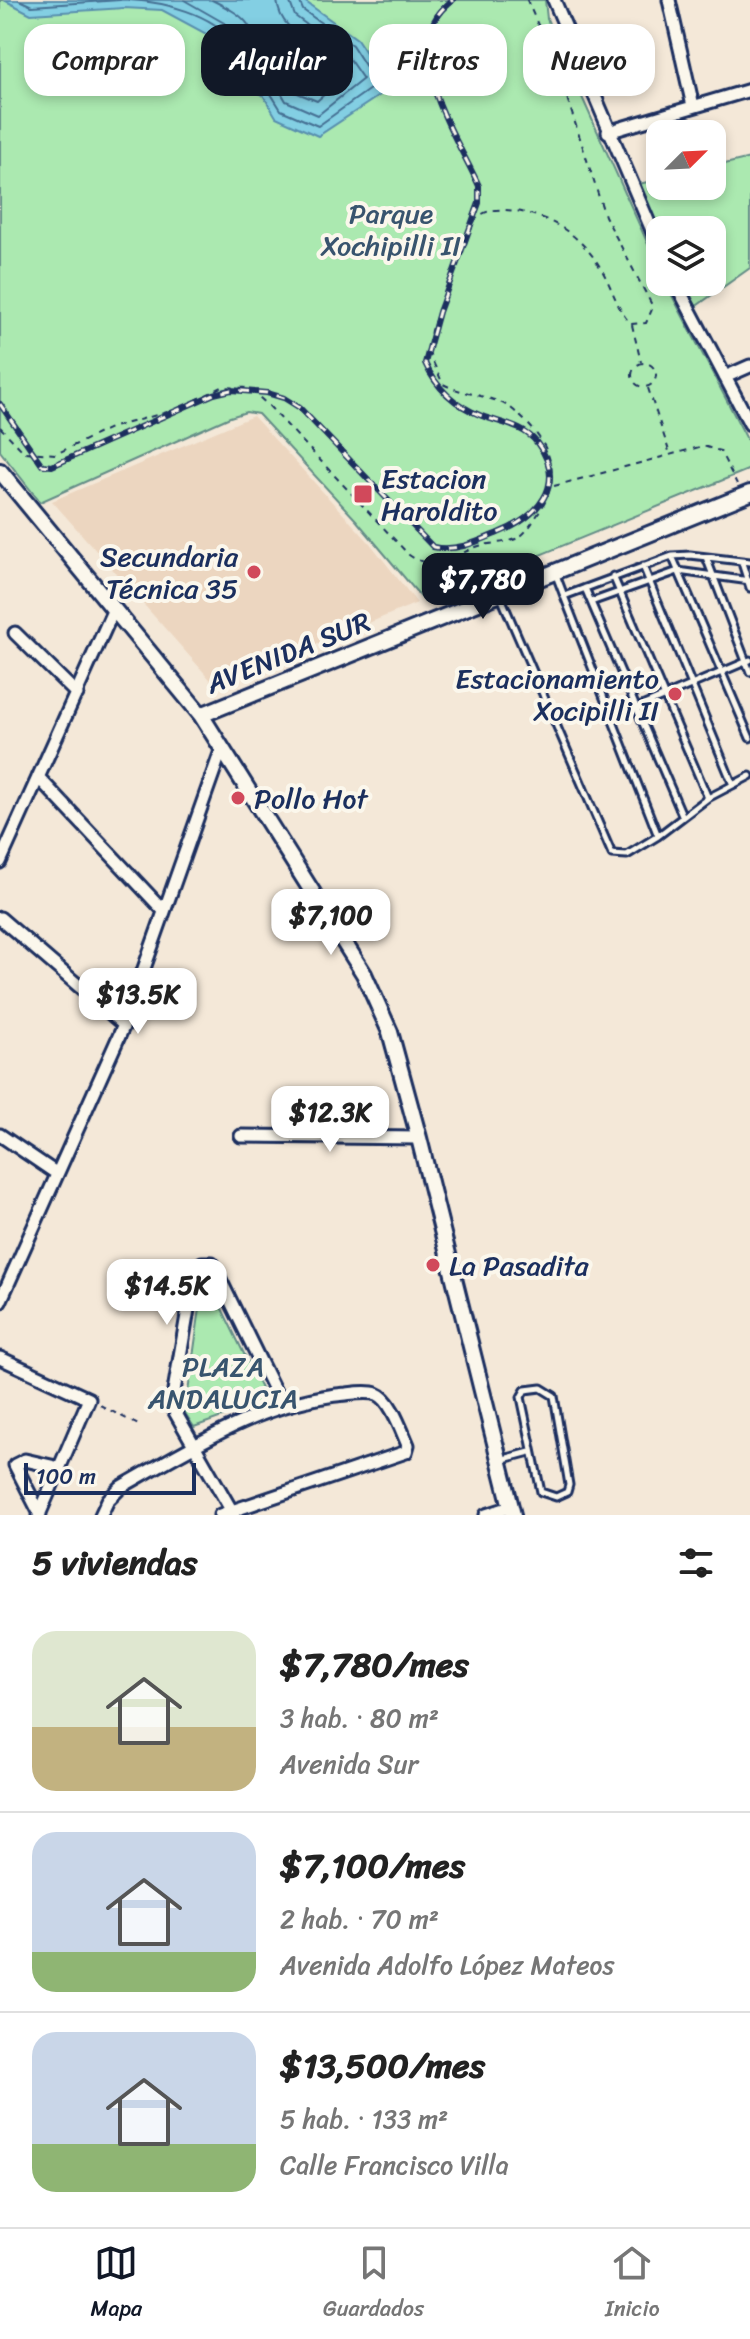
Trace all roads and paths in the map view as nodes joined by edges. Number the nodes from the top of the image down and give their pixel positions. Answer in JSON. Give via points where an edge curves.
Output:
{"nodes":[{"id":1,"x":527,"y":0,"type":"edge"},
{"id":2,"x":554,"y":0,"type":"edge"},
{"id":3,"x":669,"y":0,"type":"edge"},
{"id":4,"x":750,"y":90,"type":"edge"},
{"id":5,"x":693,"y":106,"type":"junction"},
{"id":6,"x":608,"y":132,"type":"junction"},
{"id":7,"x":646,"y":218,"type":"edge"},
{"id":8,"x":682,"y":296,"type":"edge"},
{"id":9,"x":631,"y":324,"type":"junction"},
{"id":10,"x":641,"y":363,"type":"junction"},
{"id":11,"x":750,"y":366,"type":"edge"},
{"id":12,"x":725,"y":377,"type":"junction"},
{"id":13,"x":647,"y":387,"type":"junction"},
{"id":14,"x":750,"y":424,"type":"edge"},
{"id":15,"x":0,"y":427,"type":"edge"},
{"id":16,"x":671,"y":455,"type":"junction"},
{"id":17,"x":0,"y":471,"type":"edge"},
{"id":18,"x":553,"y":486,"type":"junction"},
{"id":19,"x":746,"y":494,"type":"edge"},
{"id":20,"x":672,"y":556,"type":"junction"},
{"id":21,"x":706,"y":557,"type":"junction"},
{"id":22,"x":750,"y":562,"type":"edge"},
{"id":23,"x":742,"y":563,"type":"junction"},
{"id":24,"x":643,"y":566,"type":"junction"},
{"id":25,"x":555,"y":571,"type":"junction"},
{"id":26,"x":678,"y":571,"type":"junction"},
{"id":27,"x":712,"y":575,"type":"junction"},
{"id":28,"x":613,"y":576,"type":"junction"},
{"id":29,"x":648,"y":579,"type":"junction"},
{"id":30,"x":749,"y":581,"type":"edge"},
{"id":31,"x":585,"y":588,"type":"junction"},
{"id":32,"x":750,"y":588,"type":"edge"},
{"id":33,"x":619,"y":591,"type":"junction"},
{"id":34,"x":500,"y":594,"type":"junction"},
{"id":35,"x":564,"y":596,"type":"junction"},
{"id":36,"x":591,"y":602,"type":"junction"},
{"id":37,"x":113,"y":611,"type":"junction"},
{"id":38,"x":15,"y":633,"type":"dead end"},
{"id":39,"x":748,"y":661,"type":"edge"},
{"id":40,"x":750,"y":672,"type":"edge"},
{"id":41,"x":721,"y":673,"type":"junction"},
{"id":42,"x":691,"y":685,"type":"junction"},
{"id":43,"x":77,"y":694,"type":"junction"},
{"id":44,"x":664,"y":696,"type":"junction"},
{"id":45,"x":636,"y":709,"type":"junction"},
{"id":46,"x":201,"y":715,"type":"junction"},
{"id":47,"x":611,"y":719,"type":"junction"},
{"id":48,"x":750,"y":738,"type":"edge"},
{"id":49,"x":222,"y":748,"type":"junction"},
{"id":50,"x":750,"y":776,"type":"edge"},
{"id":51,"x":38,"y":777,"type":"junction"},
{"id":52,"x":733,"y":785,"type":"junction"},
{"id":53,"x":708,"y":798,"type":"junction"},
{"id":54,"x":683,"y":817,"type":"junction"},
{"id":55,"x":658,"y":836,"type":"junction"},
{"id":56,"x":0,"y":862,"type":"edge"},
{"id":57,"x":164,"y":911,"type":"junction"},
{"id":58,"x":0,"y":918,"type":"edge"},
{"id":59,"x":124,"y":1025,"type":"junction"},
{"id":60,"x":0,"y":1135,"type":"edge"},
{"id":61,"x":241,"y":1136,"type":"dead end"},
{"id":62,"x":419,"y":1138,"type":"junction"},
{"id":63,"x":56,"y":1173,"type":"junction"},
{"id":64,"x":0,"y":1302,"type":"edge"},
{"id":65,"x":0,"y":1358,"type":"edge"},
{"id":66,"x":89,"y":1399,"type":"junction"},
{"id":67,"x":282,"y":1406,"type":"junction"},
{"id":68,"x":142,"y":1427,"type":"dead end"},
{"id":69,"x":192,"y":1446,"type":"junction"},
{"id":70,"x":530,"y":1452,"type":"junction"},
{"id":71,"x":499,"y":1460,"type":"junction"},
{"id":72,"x":60,"y":1468,"type":"junction"},
{"id":73,"x":512,"y":1511,"type":"edge"},
{"id":74,"x":40,"y":1514,"type":"edge"},
{"id":75,"x":229,"y":1514,"type":"edge"},
{"id":76,"x":101,"y":1515,"type":"edge"},
{"id":77,"x":486,"y":1515,"type":"edge"}],
"edges":[{"from":1,"to":9,"type":"path","via":[[559,73],[605,216],[653,307],[646,323]]},
{"from":2,"to":6,"type":"street"},
{"from":3,"to":5,"type":"street"},
{"from":4,"to":5,"type":"street"},
{"from":5,"to":6,"type":"street"},
{"from":6,"to":7,"type":"street"},
{"from":8,"to":12,"type":"street"},
{"from":9,"to":10,"type":"path"},
{"from":9,"to":18,"type":"path","via":[[601,267],[572,234],[530,213],[492,210],[475,220],[431,330],[428,351],[443,384],[500,402],[530,427],[550,459]]},
{"from":10,"to":13,"type":"path","via":[[632,378]]},
{"from":10,"to":13,"type":"path","via":[[656,372]]},
{"from":11,"to":12,"type":"street"},
{"from":12,"to":14,"type":"street"},
{"from":13,"to":16,"type":"path"},
{"from":15,"to":18,"type":"path","via":[[24,452],[56,454],[222,387],[249,388],[422,564],[439,564],[519,537]]},
{"from":16,"to":18,"type":"path"},
{"from":16,"to":19,"type":"path","via":[[703,446],[720,451]]},
{"from":17,"to":37,"type":"street"},
{"from":19,"to":25,"type":"street","name":"AVENIDA SUR"},
{"from":20,"to":21,"type":"lane"},
{"from":20,"to":24,"type":"lane"},
{"from":20,"to":26,"type":"lane"},
{"from":21,"to":23,"type":"lane"},
{"from":21,"to":27,"type":"lane"},
{"from":22,"to":23,"type":"lane"},
{"from":23,"to":30,"type":"lane"},
{"from":24,"to":28,"type":"lane"},
{"from":24,"to":29,"type":"lane"},
{"from":25,"to":34,"type":"street","name":"AVENIDA SUR"},
{"from":25,"to":35,"type":"lane"},
{"from":26,"to":27,"type":"lane"},
{"from":26,"to":29,"type":"lane"},
{"from":26,"to":41,"type":"lane"},
{"from":27,"to":30,"type":"lane"},
{"from":27,"to":39,"type":"lane"},
{"from":28,"to":31,"type":"lane"},
{"from":28,"to":33,"type":"lane"},
{"from":29,"to":33,"type":"lane"},
{"from":29,"to":42,"type":"lane"},
{"from":30,"to":32,"type":"lane"},
{"from":31,"to":35,"type":"lane"},
{"from":31,"to":36,"type":"lane"},
{"from":33,"to":36,"type":"lane"},
{"from":33,"to":44,"type":"lane"},
{"from":34,"to":46,"type":"street","name":"AVENIDA SUR"},
{"from":34,"to":55,"type":"lane","via":[[612,854],[627,855]]},
{"from":35,"to":47,"type":"lane"},
{"from":36,"to":45,"type":"lane"},
{"from":37,"to":43,"type":"street"},
{"from":37,"to":46,"type":"street"},
{"from":38,"to":43,"type":"street"},
{"from":39,"to":40,"type":"lane"},
{"from":39,"to":41,"type":"lane"},
{"from":41,"to":42,"type":"lane"},
{"from":41,"to":48,"type":"lane"},
{"from":42,"to":44,"type":"lane"},
{"from":42,"to":52,"type":"lane"},
{"from":43,"to":51,"type":"street"},
{"from":44,"to":45,"type":"lane"},
{"from":44,"to":53,"type":"lane"},
{"from":45,"to":47,"type":"lane"},
{"from":45,"to":54,"type":"lane"},
{"from":46,"to":49,"type":"street"},
{"from":47,"to":55,"type":"lane"},
{"from":49,"to":57,"type":"street"},
{"from":49,"to":62,"type":"street","via":[[364,974],[390,1032]]},
{"from":50,"to":52,"type":"lane"},
{"from":51,"to":56,"type":"street"},
{"from":51,"to":57,"type":"street"},
{"from":52,"to":53,"type":"lane"},
{"from":53,"to":54,"type":"lane"},
{"from":54,"to":55,"type":"lane"},
{"from":57,"to":59,"type":"street"},
{"from":58,"to":59,"type":"street"},
{"from":59,"to":63,"type":"street"},
{"from":60,"to":63,"type":"street"},
{"from":61,"to":62,"type":"street"},
{"from":62,"to":71,"type":"street"},
{"from":63,"to":64,"type":"street"},
{"from":65,"to":66,"type":"street"},
{"from":66,"to":68,"type":"path"},
{"from":66,"to":72,"type":"street"},
{"from":67,"to":69,"type":"street"},
{"from":67,"to":69,"type":"street","via":[[212,1263],[204,1262],[195,1273],[174,1403],[178,1423]]},
{"from":67,"to":75,"type":"street","via":[[337,1395],[380,1395],[408,1445],[403,1453]]},
{"from":69,"to":75,"type":"street"},
{"from":69,"to":76,"type":"street","via":[[113,1493]]},
{"from":70,"to":70,"type":"lane","via":[[541,1492],[550,1497],[567,1492],[554,1396],[541,1388],[525,1390],[521,1397]]},
{"from":70,"to":71,"type":"lane"},
{"from":71,"to":73,"type":"street"},
{"from":72,"to":74,"type":"street"},
{"from":72,"to":74,"type":"street","via":[[25,1460],[15,1465]]},
{"from":73,"to":77,"type":"street"}]}
